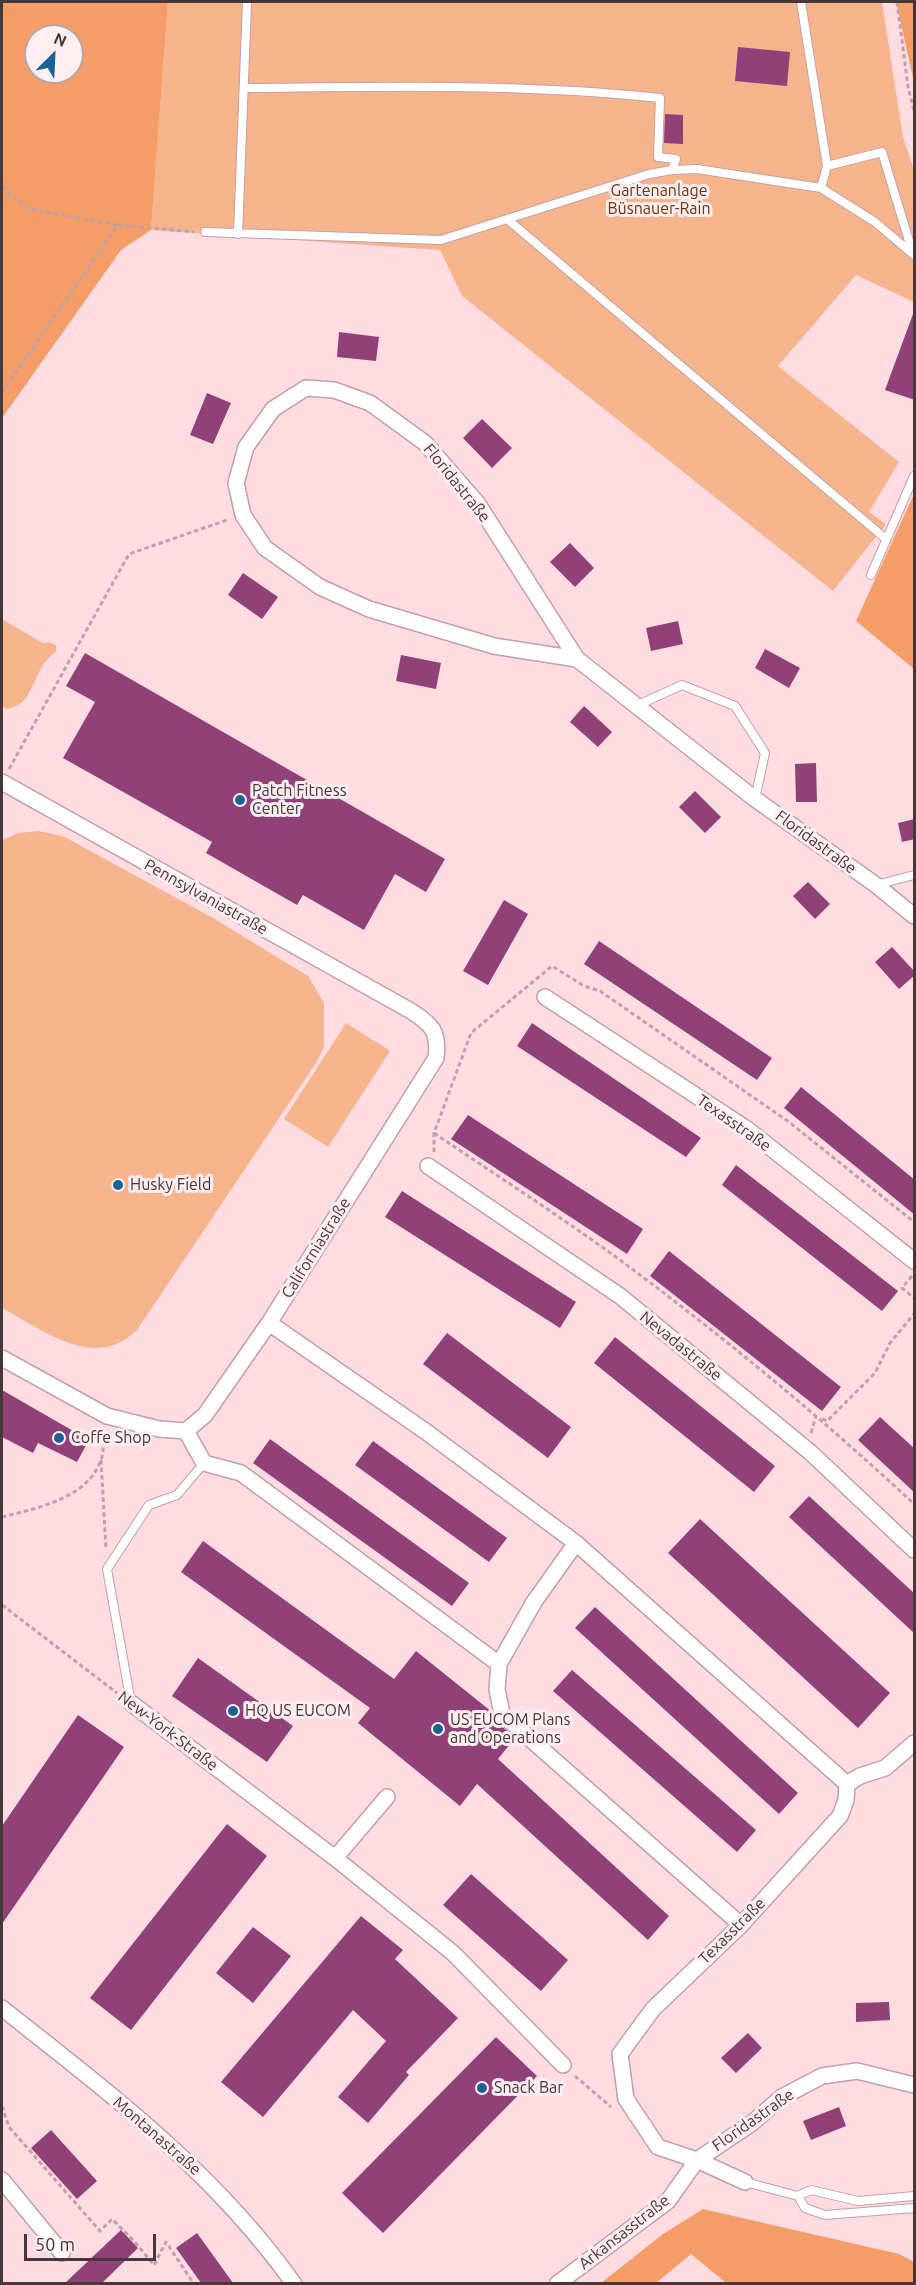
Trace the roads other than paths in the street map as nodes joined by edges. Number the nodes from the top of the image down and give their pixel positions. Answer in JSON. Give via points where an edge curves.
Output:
{"nodes":[{"id":1,"x":247,"y":2,"type":"edge"},
{"id":2,"x":801,"y":2,"type":"edge"},
{"id":3,"x":244,"y":88,"type":"junction"},
{"id":4,"x":827,"y":166,"type":"junction"},
{"id":5,"x":672,"y":170,"type":"junction"},
{"id":6,"x":821,"y":188,"type":"junction"},
{"id":7,"x":507,"y":219,"type":"junction"},
{"id":8,"x":205,"y":232,"type":"road end"},
{"id":9,"x":238,"y":234,"type":"junction"},
{"id":10,"x":914,"y":254,"type":"edge"},
{"id":11,"x":915,"y":476,"type":"edge"},
{"id":12,"x":886,"y":539,"type":"junction"},
{"id":13,"x":871,"y":575,"type":"dead end"},
{"id":14,"x":577,"y":659,"type":"junction"},
{"id":15,"x":638,"y":705,"type":"junction"},
{"id":16,"x":2,"y":782,"type":"edge"},
{"id":17,"x":755,"y":799,"type":"junction"},
{"id":18,"x":915,"y":875,"type":"edge"},
{"id":19,"x":876,"y":885,"type":"junction"},
{"id":20,"x":915,"y":916,"type":"edge"},
{"id":21,"x":545,"y":997,"type":"dead end"},
{"id":22,"x":436,"y":1058,"type":"joint"},
{"id":23,"x":432,"y":1167,"type":"road end"},
{"id":24,"x":915,"y":1261,"type":"edge"},
{"id":25,"x":269,"y":1323,"type":"junction"},
{"id":26,"x":2,"y":1358,"type":"edge"},
{"id":27,"x":186,"y":1431,"type":"junction"},
{"id":28,"x":204,"y":1463,"type":"junction"},
{"id":29,"x":576,"y":1543,"type":"junction"},
{"id":30,"x":915,"y":1550,"type":"edge"},
{"id":31,"x":499,"y":1664,"type":"junction"},
{"id":32,"x":131,"y":1703,"type":"joint"},
{"id":33,"x":915,"y":1743,"type":"edge"},
{"id":34,"x":847,"y":1784,"type":"junction"},
{"id":35,"x":387,"y":1797,"type":"dead end"},
{"id":36,"x":335,"y":1858,"type":"junction"},
{"id":37,"x":741,"y":1925,"type":"junction"},
{"id":38,"x":2,"y":2008,"type":"edge"},
{"id":39,"x":562,"y":2065,"type":"dead end"},
{"id":40,"x":915,"y":2085,"type":"edge"},
{"id":41,"x":697,"y":2160,"type":"junction"},
{"id":42,"x":2,"y":2180,"type":"edge"},
{"id":43,"x":745,"y":2182,"type":"joint"},
{"id":44,"x":798,"y":2196,"type":"junction"},
{"id":45,"x":915,"y":2196,"type":"edge"},
{"id":46,"x":915,"y":2208,"type":"edge"},
{"id":47,"x":62,"y":2253,"type":"dead end"},
{"id":48,"x":294,"y":2283,"type":"edge"},
{"id":49,"x":557,"y":2283,"type":"edge"}],
"edges":[{"from":1,"to":3,"type":"lane"},
{"from":2,"to":4,"type":"lane"},
{"from":3,"to":5,"type":"lane","via":[[480,87],[660,98],[658,157],[676,159]]},
{"from":3,"to":9,"type":"lane"},
{"from":4,"to":6,"type":"lane"},
{"from":4,"to":10,"type":"lane","via":[[882,152]]},
{"from":5,"to":6,"type":"lane","via":[[697,169]]},
{"from":5,"to":7,"type":"lane"},
{"from":6,"to":10,"type":"lane","via":[[875,222]]},
{"from":7,"to":9,"type":"lane","via":[[441,240]]},
{"from":7,"to":12,"type":"lane"},
{"from":8,"to":9,"type":"lane"},
{"from":11,"to":12,"type":"lane"},
{"from":12,"to":13,"type":"lane"},
{"from":14,"to":14,"type":"street","name":"Floridastraße","via":[[478,504],[425,443],[370,403],[334,390],[306,388],[273,409],[246,447],[236,483],[243,515],[265,548],[320,588],[369,609],[494,646]]},
{"from":14,"to":15,"type":"street","name":"Floridastraße"},
{"from":15,"to":17,"type":"street","name":"Floridastraße"},
{"from":15,"to":17,"type":"lane","via":[[682,685],[735,706],[765,753]]},
{"from":16,"to":22,"type":"street","name":"Pennsylvaniastraße","via":[[411,1011],[433,1028],[438,1041]]},
{"from":17,"to":19,"type":"street","name":"Floridastraße"},
{"from":18,"to":19,"type":"lane"},
{"from":19,"to":20,"type":"street","name":"Floridastraße"},
{"from":21,"to":24,"type":"street","name":"Texasstraße","via":[[747,1130]]},
{"from":22,"to":25,"type":"street","name":"Californiastraße"},
{"from":23,"to":30,"type":"street","name":"Nevadastraße","via":[[620,1296],[805,1448]]},
{"from":25,"to":27,"type":"street","name":"Californiastraße","via":[[205,1415]]},
{"from":25,"to":29,"type":"street","via":[[425,1431]]},
{"from":26,"to":27,"type":"street","via":[[106,1416],[159,1429]]},
{"from":27,"to":28,"type":"street"},
{"from":28,"to":31,"type":"street","via":[[241,1473]]},
{"from":28,"to":32,"type":"lane","via":[[177,1495],[148,1505],[107,1569]]},
{"from":29,"to":31,"type":"street","via":[[534,1602]]},
{"from":29,"to":34,"type":"street"},
{"from":31,"to":37,"type":"street","via":[[497,1689],[502,1714]]},
{"from":32,"to":36,"type":"street","name":"New-York-Straße"},
{"from":33,"to":34,"type":"street","via":[[885,1768]]},
{"from":34,"to":37,"type":"street","name":"Texasstraße","via":[[840,1816]]},
{"from":35,"to":36,"type":"street"},
{"from":36,"to":39,"type":"street","name":"New-York-Straße","via":[[453,1953]]},
{"from":37,"to":41,"type":"street","name":"Texasstraße","via":[[653,2009],[620,2054],[626,2099],[658,2147]]},
{"from":38,"to":48,"type":"street","name":"Montanastraße","via":[[191,2163],[269,2248]]},
{"from":40,"to":41,"type":"street","name":"Floridastraße","via":[[857,2071],[822,2076],[782,2097],[752,2123]]},
{"from":41,"to":43,"type":"street"},
{"from":41,"to":49,"type":"street","name":"Arkansasstraße","via":[[668,2201]]},
{"from":42,"to":47,"type":"street"},
{"from":43,"to":44,"type":"lane"},
{"from":44,"to":45,"type":"lane","via":[[811,2190],[858,2201]]},
{"from":44,"to":46,"type":"lane","via":[[805,2208],[825,2215]]}]}
